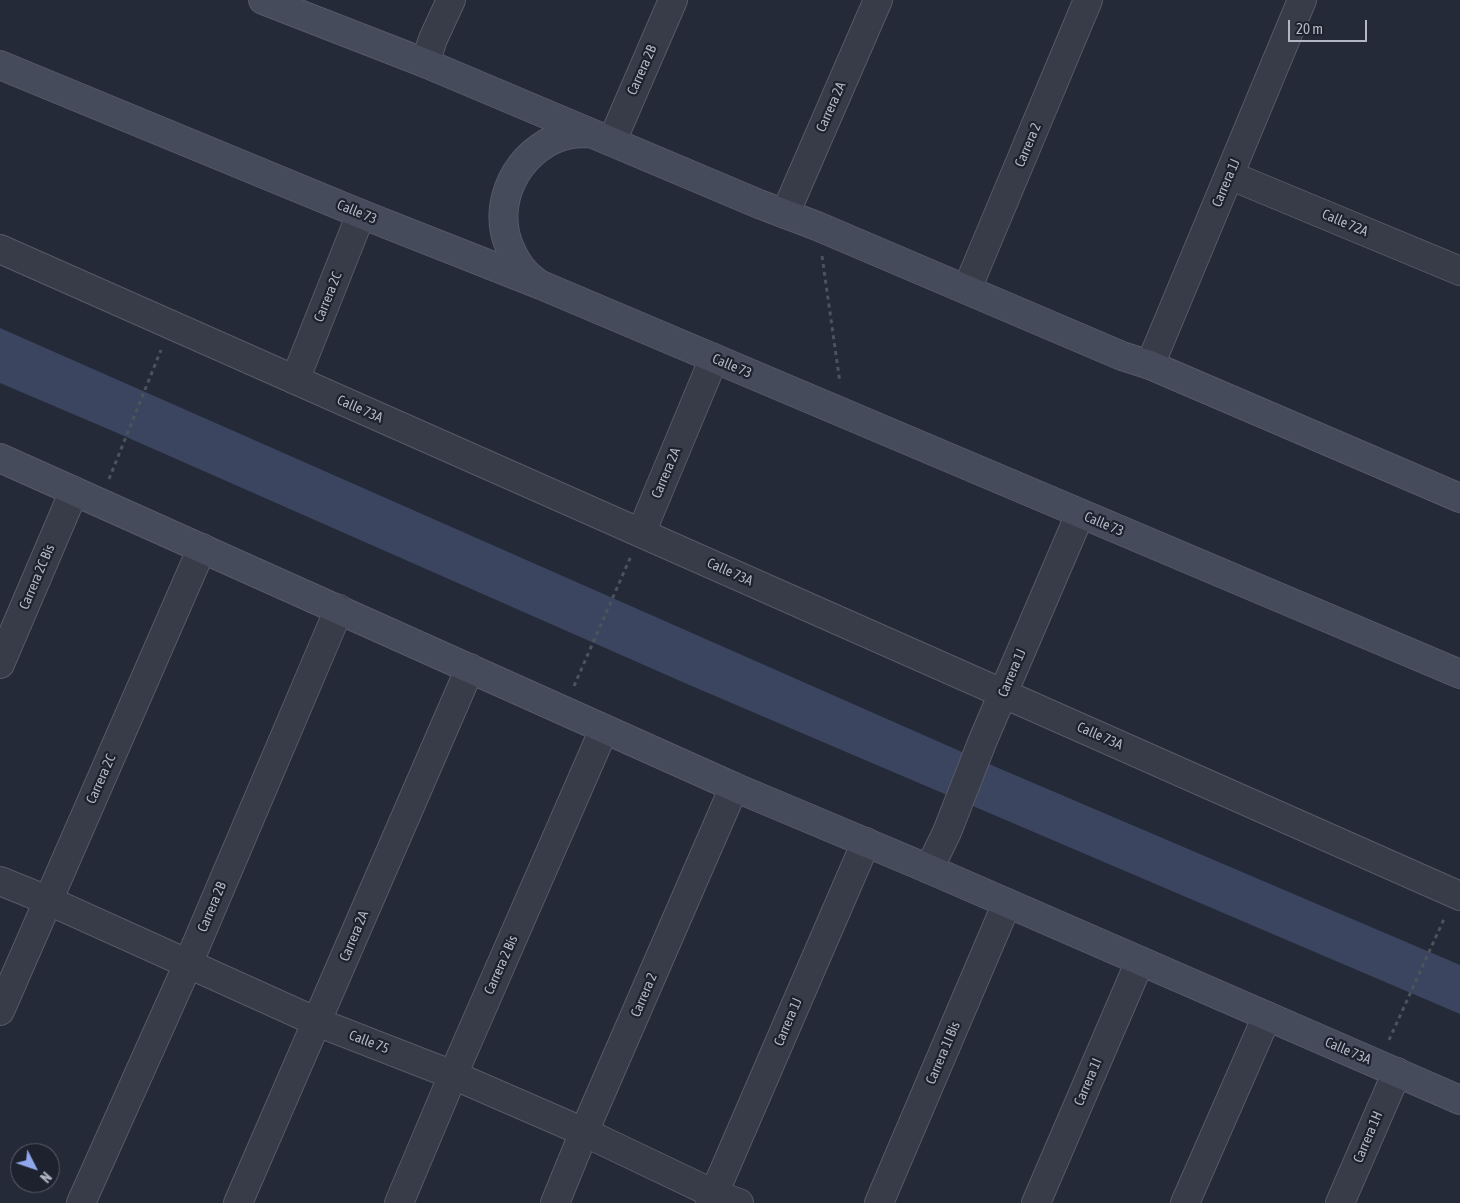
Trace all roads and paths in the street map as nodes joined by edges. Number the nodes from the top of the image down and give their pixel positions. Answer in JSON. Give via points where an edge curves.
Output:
{"nodes":[{"id":1,"x":263,"y":0,"type":"edge"},
{"id":2,"x":451,"y":0,"type":"edge"},
{"id":3,"x":673,"y":0,"type":"edge"},
{"id":4,"x":878,"y":0,"type":"edge"},
{"id":5,"x":1088,"y":0,"type":"edge"},
{"id":6,"x":1302,"y":0,"type":"edge"},
{"id":7,"x":425,"y":62,"type":"junction"},
{"id":8,"x":0,"y":65,"type":"edge"},
{"id":9,"x":601,"y":136,"type":"junction"},
{"id":10,"x":1229,"y":175,"type":"junction"},
{"id":11,"x":361,"y":214,"type":"junction"},
{"id":12,"x":785,"y":214,"type":"junction"},
{"id":13,"x":0,"y":249,"type":"edge"},
{"id":14,"x":821,"y":252,"type":"dead end"},
{"id":15,"x":1460,"y":271,"type":"edge"},
{"id":16,"x":541,"y":285,"type":"junction"},
{"id":17,"x":967,"y":289,"type":"junction"},
{"id":18,"x":172,"y":324,"type":"junction"},
{"id":19,"x":714,"y":358,"type":"junction"},
{"id":20,"x":1150,"y":365,"type":"junction"},
{"id":21,"x":295,"y":380,"type":"junction"},
{"id":22,"x":840,"y":384,"type":"dead end"},
{"id":23,"x":0,"y":458,"type":"edge"},
{"id":24,"x":107,"y":484,"type":"dead end"},
{"id":25,"x":74,"y":491,"type":"junction"},
{"id":26,"x":1460,"y":498,"type":"edge"},
{"id":27,"x":1080,"y":514,"type":"junction"},
{"id":28,"x":641,"y":533,"type":"junction"},
{"id":29,"x":202,"y":548,"type":"junction"},
{"id":30,"x":621,"y":580,"type":"dead end"},
{"id":31,"x":339,"y":610,"type":"junction"},
{"id":32,"x":0,"y":664,"type":"edge"},
{"id":33,"x":470,"y":668,"type":"junction"},
{"id":34,"x":1460,"y":674,"type":"edge"},
{"id":35,"x":579,"y":676,"type":"dead end"},
{"id":36,"x":1003,"y":694,"type":"junction"},
{"id":37,"x":604,"y":729,"type":"junction"},
{"id":38,"x":734,"y":787,"type":"junction"},
{"id":39,"x":866,"y":842,"type":"junction"},
{"id":40,"x":929,"y":869,"type":"junction"},
{"id":41,"x":0,"y":881,"type":"edge"},
{"id":42,"x":1460,"y":896,"type":"edge"},
{"id":43,"x":47,"y":900,"type":"junction"},
{"id":44,"x":1007,"y":903,"type":"junction"},
{"id":45,"x":1432,"y":944,"type":"dead end"},
{"id":46,"x":1140,"y":961,"type":"junction"},
{"id":47,"x":188,"y":964,"type":"junction"},
{"id":48,"x":0,"y":1011,"type":"edge"},
{"id":49,"x":1266,"y":1016,"type":"junction"},
{"id":50,"x":317,"y":1022,"type":"junction"},
{"id":51,"x":1389,"y":1040,"type":"dead end"},
{"id":52,"x":1397,"y":1072,"type":"junction"},
{"id":53,"x":453,"y":1074,"type":"junction"},
{"id":54,"x":1460,"y":1100,"type":"edge"},
{"id":55,"x":584,"y":1132,"type":"junction"},
{"id":56,"x":721,"y":1200,"type":"edge"},
{"id":57,"x":81,"y":1203,"type":"edge"},
{"id":58,"x":238,"y":1203,"type":"edge"},
{"id":59,"x":399,"y":1203,"type":"edge"},
{"id":60,"x":555,"y":1203,"type":"edge"},
{"id":61,"x":879,"y":1203,"type":"edge"},
{"id":62,"x":1036,"y":1203,"type":"edge"},
{"id":63,"x":1185,"y":1203,"type":"edge"},
{"id":64,"x":1340,"y":1203,"type":"edge"}],
"edges":[{"from":1,"to":7,"type":"main road"},
{"from":2,"to":7,"type":"street"},
{"from":3,"to":9,"type":"street","name":"Carrera 2B"},
{"from":4,"to":12,"type":"street","name":"Carrera 2A"},
{"from":5,"to":17,"type":"street","name":"Carrera 2"},
{"from":6,"to":10,"type":"street","name":"Carrera 1J"},
{"from":7,"to":9,"type":"main road"},
{"from":8,"to":11,"type":"main road","name":"Calle 73"},
{"from":9,"to":12,"type":"main road"},
{"from":9,"to":16,"type":"main road","via":[[563,136],[539,148],[520,167],[508,191],[504,218],[508,244],[521,268]]},
{"from":10,"to":15,"type":"street","name":"Calle 72A"},
{"from":10,"to":20,"type":"street","name":"Carrera 1J"},
{"from":11,"to":16,"type":"main road","name":"Calle 73"},
{"from":11,"to":21,"type":"street","name":"Carrera 2C"},
{"from":12,"to":17,"type":"main road"},
{"from":13,"to":18,"type":"street","name":"Calle 73A"},
{"from":14,"to":22,"type":"path"},
{"from":16,"to":19,"type":"main road","name":"Calle 73"},
{"from":17,"to":20,"type":"main road"},
{"from":18,"to":21,"type":"street","name":"Calle 73A"},
{"from":18,"to":24,"type":"path"},
{"from":19,"to":27,"type":"main road","name":"Calle 73"},
{"from":19,"to":28,"type":"street","name":"Carrera 2A"},
{"from":20,"to":26,"type":"main road"},
{"from":21,"to":28,"type":"street","name":"Calle 73A"},
{"from":23,"to":25,"type":"main road","name":"Calle 73A"},
{"from":25,"to":29,"type":"main road","name":"Calle 73A"},
{"from":25,"to":32,"type":"street","name":"Carrera 2C Bis"},
{"from":27,"to":34,"type":"main road","name":"Calle 73"},
{"from":27,"to":36,"type":"street","name":"Carrera 1J"},
{"from":28,"to":36,"type":"street","name":"Calle 73A"},
{"from":29,"to":31,"type":"main road","name":"Calle 73A"},
{"from":29,"to":43,"type":"street","name":"Carrera 2C"},
{"from":30,"to":35,"type":"path"},
{"from":31,"to":33,"type":"main road","name":"Calle 73A"},
{"from":31,"to":47,"type":"street","name":"Carrera 2B"},
{"from":33,"to":37,"type":"main road","name":"Calle 73A"},
{"from":33,"to":50,"type":"street","name":"Carrera 2A"},
{"from":36,"to":40,"type":"street","name":"Carrera 1J"},
{"from":36,"to":42,"type":"street","name":"Calle 73A"},
{"from":37,"to":38,"type":"main road","name":"Calle 73A"},
{"from":37,"to":53,"type":"street","name":"Carrera 2 Bis"},
{"from":38,"to":39,"type":"main road","name":"Calle 73A"},
{"from":38,"to":55,"type":"street","name":"Carrera 2"},
{"from":39,"to":40,"type":"main road","name":"Calle 73A"},
{"from":39,"to":56,"type":"street","name":"Carrera 1J"},
{"from":40,"to":44,"type":"main road","name":"Calle 73A"},
{"from":41,"to":43,"type":"street","name":"Calle 75"},
{"from":43,"to":47,"type":"street","name":"Calle 75"},
{"from":43,"to":48,"type":"street","name":"Carrera 2C"},
{"from":44,"to":46,"type":"main road","name":"Calle 73A"},
{"from":44,"to":61,"type":"street","name":"Carrera 1I Bis"},
{"from":45,"to":51,"type":"path"},
{"from":46,"to":49,"type":"main road","name":"Calle 73A"},
{"from":46,"to":62,"type":"street","name":"Carrera 1I"},
{"from":47,"to":50,"type":"street","name":"Calle 75"},
{"from":47,"to":57,"type":"street","name":"Carrera 2B"},
{"from":49,"to":52,"type":"main road","name":"Calle 73A"},
{"from":49,"to":63,"type":"street"},
{"from":50,"to":53,"type":"street","name":"Calle 75"},
{"from":50,"to":58,"type":"street","name":"Carrera 2A"},
{"from":52,"to":54,"type":"main road","name":"Calle 73A"},
{"from":52,"to":64,"type":"street","name":"Carrera 1H"},
{"from":53,"to":55,"type":"street","name":"Calle 75"},
{"from":53,"to":59,"type":"street","name":"Carrera 2 Bis"},
{"from":55,"to":56,"type":"street","name":"Calle 75"},
{"from":55,"to":60,"type":"street","name":"Carrera 2"}]}
